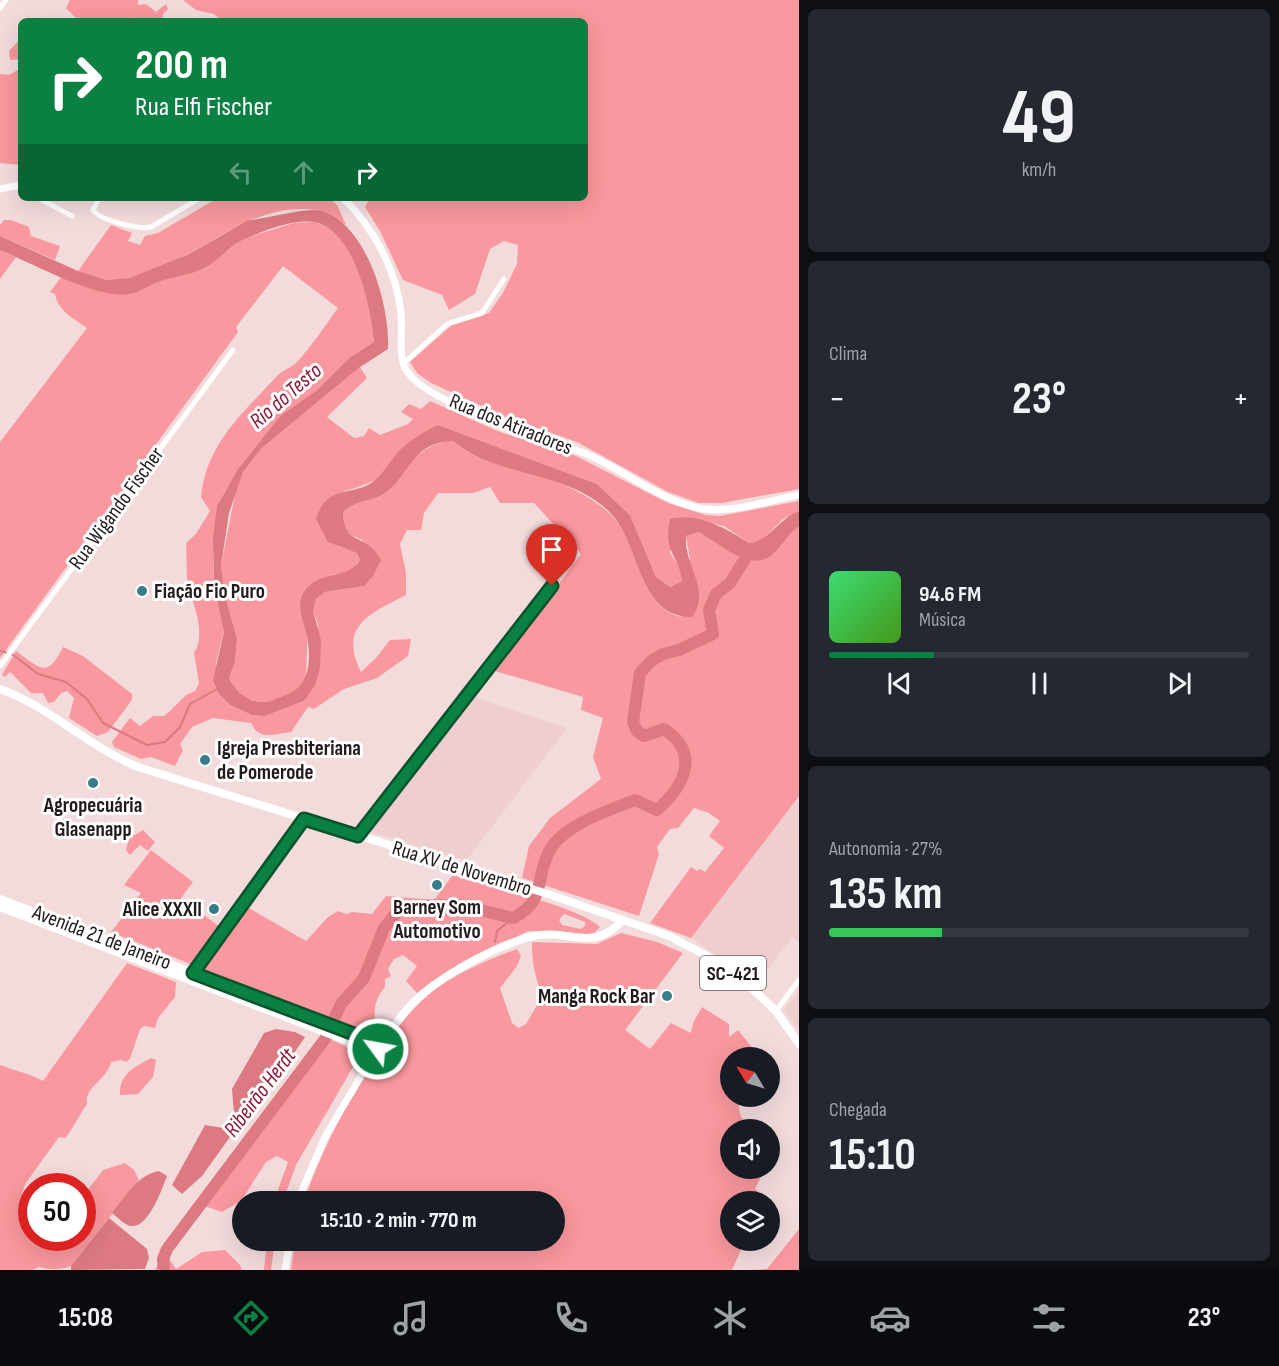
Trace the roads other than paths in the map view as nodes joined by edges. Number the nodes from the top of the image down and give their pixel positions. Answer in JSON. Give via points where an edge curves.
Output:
{"nodes":[{"id":1,"x":6,"y":0,"type":"edge"},
{"id":2,"x":0,"y":8,"type":"edge"},
{"id":3,"x":18,"y":187,"type":"edge"},
{"id":4,"x":0,"y":189,"type":"edge"},
{"id":5,"x":44,"y":201,"type":"edge"},
{"id":6,"x":98,"y":201,"type":"edge"},
{"id":7,"x":195,"y":201,"type":"edge"},
{"id":8,"x":346,"y":201,"type":"edge"},
{"id":9,"x":72,"y":216,"type":"dead end"},
{"id":10,"x":504,"y":279,"type":"dead end"},
{"id":11,"x":233,"y":350,"type":"dead end"},
{"id":12,"x":404,"y":363,"type":"junction"},
{"id":13,"x":799,"y":495,"type":"edge"},
{"id":14,"x":552,"y":586,"type":"dead end"},
{"id":15,"x":0,"y":666,"type":"edge"},
{"id":16,"x":0,"y":689,"type":"edge"},
{"id":17,"x":304,"y":819,"type":"junction"},
{"id":18,"x":358,"y":836,"type":"junction"},
{"id":19,"x":0,"y":899,"type":"edge"},
{"id":20,"x":0,"y":907,"type":"edge"},
{"id":21,"x":623,"y":920,"type":"junction"},
{"id":22,"x":193,"y":973,"type":"junction"},
{"id":23,"x":799,"y":980,"type":"edge"},
{"id":24,"x":776,"y":1011,"type":"junction"},
{"id":25,"x":324,"y":1028,"type":"junction"},
{"id":26,"x":389,"y":1033,"type":"junction"},
{"id":27,"x":799,"y":1044,"type":"edge"},
{"id":28,"x":369,"y":1045,"type":"junction"},
{"id":29,"x":376,"y":1051,"type":"junction"},
{"id":30,"x":364,"y":1067,"type":"junction"},
{"id":31,"x":301,"y":1191,"type":"edge"},
{"id":32,"x":288,"y":1251,"type":"edge"},
{"id":33,"x":285,"y":1270,"type":"edge"}],
"edges":[{"from":1,"to":2,"type":"street"},
{"from":3,"to":4,"type":"street"},
{"from":5,"to":9,"type":"street"},
{"from":6,"to":7,"type":"street","via":[[93,210],[99,217],[143,228],[152,227]]},
{"from":8,"to":12,"type":"street","via":[[368,226],[394,280]]},
{"from":10,"to":12,"type":"street","via":[[482,313],[447,324]]},
{"from":11,"to":15,"type":"street","name":"Rua Wigando Fischer"},
{"from":12,"to":13,"type":"street","name":"Rua dos Atiradores","via":[[410,375],[427,388],[484,418],[577,450],[692,506],[721,509]]},
{"from":14,"to":18,"type":"street"},
{"from":16,"to":17,"type":"main road","name":"Rua XV de Novembro","number":"SC-421","via":[[125,762]]},
{"from":17,"to":18,"type":"main road","name":"Rua XV de Novembro","number":"SC-421"},
{"from":17,"to":22,"type":"street"},
{"from":18,"to":21,"type":"main road","name":"Rua XV de Novembro","number":"SC-421"},
{"from":19,"to":22,"type":"main road","name":"Avenida 21 de Janeiro"},
{"from":20,"to":25,"type":"main road","name":"Avenida 21 de Janeiro"},
{"from":21,"to":24,"type":"main road","name":"Rua XV de Novembro","number":"SC-421","via":[[697,950],[745,982]]},
{"from":21,"to":26,"type":"main road","via":[[595,939],[536,936],[501,949],[448,976],[423,994]]},
{"from":22,"to":25,"type":"main road","name":"Avenida 21 de Janeiro"},
{"from":23,"to":24,"type":"street"},
{"from":24,"to":27,"type":"main road","name":"Rua XV de Novembro","number":"SC-421"},
{"from":25,"to":28,"type":"main road","name":"Avenida 21 de Janeiro"},
{"from":26,"to":28,"type":"main road"},
{"from":26,"to":29,"type":"main road"},
{"from":28,"to":29,"type":"main road","via":[[378,1045]]},
{"from":28,"to":30,"type":"street"},
{"from":29,"to":30,"type":"street"},
{"from":30,"to":31,"type":"street","via":[[313,1161]]},
{"from":32,"to":33,"type":"street"}]}
